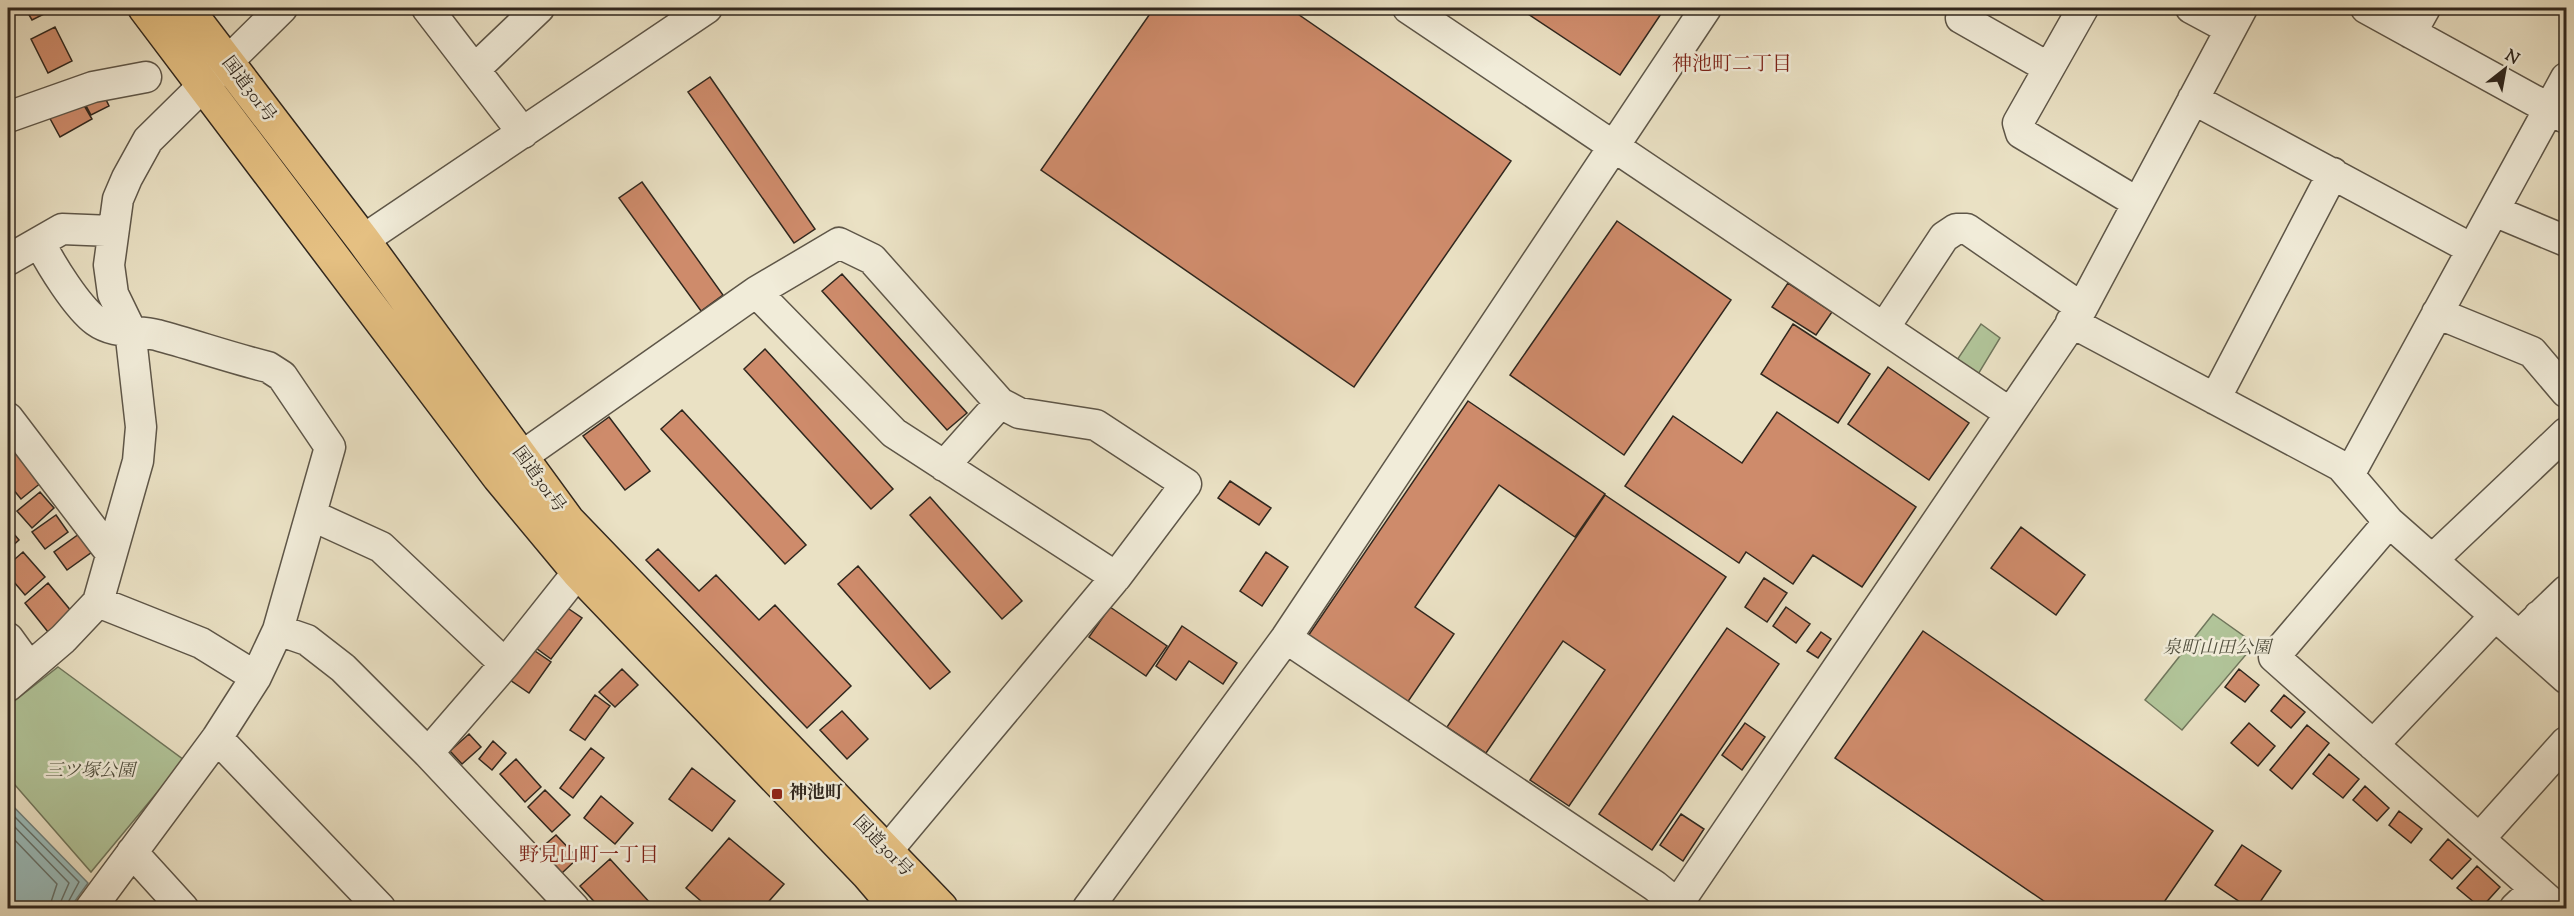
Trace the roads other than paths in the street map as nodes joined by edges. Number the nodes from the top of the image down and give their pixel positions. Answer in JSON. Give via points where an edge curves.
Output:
{"nodes":[{"id":1,"x":145,"y":8,"type":"edge"},
{"id":2,"x":186,"y":8,"type":"edge"},
{"id":3,"x":282,"y":8,"type":"edge"},
{"id":4,"x":427,"y":8,"type":"edge"},
{"id":5,"x":539,"y":8,"type":"edge"},
{"id":6,"x":707,"y":8,"type":"edge"},
{"id":7,"x":1407,"y":8,"type":"edge"},
{"id":8,"x":1706,"y":8,"type":"edge"},
{"id":9,"x":2083,"y":8,"type":"edge"},
{"id":10,"x":2191,"y":8,"type":"edge"},
{"id":11,"x":2366,"y":8,"type":"edge"},
{"id":12,"x":1961,"y":18,"type":"dead end"},
{"id":13,"x":2236,"y":18,"type":"edge"},
{"id":14,"x":2418,"y":20,"type":"edge"},
{"id":15,"x":226,"y":61,"type":"junction"},
{"id":16,"x":2049,"y":68,"type":"junction"},
{"id":17,"x":475,"y":69,"type":"junction"},
{"id":18,"x":146,"y":77,"type":"dead end"},
{"id":19,"x":2566,"y":78,"type":"edge"},
{"id":20,"x":202,"y":84,"type":"junction"},
{"id":21,"x":2193,"y":99,"type":"junction"},
{"id":22,"x":2558,"y":113,"type":"edge"},
{"id":23,"x":8,"y":117,"type":"edge"},
{"id":24,"x":523,"y":133,"type":"junction"},
{"id":25,"x":1612,"y":147,"type":"junction"},
{"id":26,"x":2333,"y":173,"type":"junction"},
{"id":27,"x":2138,"y":203,"type":"junction"},
{"id":28,"x":2494,"y":211,"type":"junction"},
{"id":29,"x":112,"y":231,"type":"junction"},
{"id":30,"x":363,"y":240,"type":"junction"},
{"id":31,"x":2566,"y":241,"type":"edge"},
{"id":32,"x":19,"y":247,"type":"edge"},
{"id":33,"x":2472,"y":249,"type":"junction"},
{"id":34,"x":756,"y":292,"type":"junction"},
{"id":35,"x":2438,"y":313,"type":"junction"},
{"id":36,"x":2076,"y":315,"type":"junction"},
{"id":37,"x":1884,"y":328,"type":"junction"},
{"id":38,"x":130,"y":329,"type":"junction"},
{"id":39,"x":2566,"y":392,"type":"edge"},
{"id":40,"x":2215,"y":399,"type":"junction"},
{"id":41,"x":1000,"y":402,"type":"junction"},
{"id":42,"x":2010,"y":413,"type":"junction"},
{"id":43,"x":8,"y":418,"type":"edge"},
{"id":44,"x":2566,"y":434,"type":"edge"},
{"id":45,"x":521,"y":457,"type":"junction"},
{"id":46,"x":944,"y":466,"type":"junction"},
{"id":47,"x":2349,"y":476,"type":"junction"},
{"id":48,"x":311,"y":515,"type":"junction"},
{"id":49,"x":2390,"y":522,"type":"junction"},
{"id":50,"x":110,"y":552,"type":"junction"},
{"id":51,"x":2432,"y":560,"type":"junction"},
{"id":52,"x":578,"y":572,"type":"junction"},
{"id":53,"x":1116,"y":577,"type":"junction"},
{"id":54,"x":2566,"y":591,"type":"edge"},
{"id":55,"x":98,"y":602,"type":"junction"},
{"id":56,"x":2495,"y":616,"type":"junction"},
{"id":57,"x":2529,"y":626,"type":"junction"},
{"id":58,"x":278,"y":630,"type":"junction"},
{"id":59,"x":8,"y":638,"type":"edge"},
{"id":60,"x":1286,"y":638,"type":"junction"},
{"id":61,"x":2566,"y":638,"type":"edge"},
{"id":62,"x":505,"y":664,"type":"junction"},
{"id":63,"x":29,"y":667,"type":"junction"},
{"id":64,"x":256,"y":677,"type":"junction"},
{"id":65,"x":2566,"y":678,"type":"edge"},
{"id":66,"x":8,"y":687,"type":"edge"},
{"id":67,"x":217,"y":738,"type":"junction"},
{"id":68,"x":2566,"y":741,"type":"edge"},
{"id":69,"x":2373,"y":745,"type":"junction"},
{"id":70,"x":428,"y":753,"type":"junction"},
{"id":71,"x":2480,"y":838,"type":"junction"},
{"id":72,"x":132,"y":852,"type":"junction"},
{"id":73,"x":886,"y":852,"type":"junction"},
{"id":74,"x":2525,"y":899,"type":"edge"},
{"id":75,"x":1678,"y":908,"type":"edge"},
{"id":76,"x":91,"y":909,"type":"edge"},
{"id":77,"x":183,"y":909,"type":"edge"},
{"id":78,"x":380,"y":909,"type":"edge"},
{"id":79,"x":574,"y":909,"type":"edge"},
{"id":80,"x":897,"y":909,"type":"edge"},
{"id":81,"x":941,"y":909,"type":"edge"},
{"id":82,"x":1088,"y":909,"type":"edge"},
{"id":83,"x":2557,"y":909,"type":"edge"}],
"edges":[{"from":1,"to":20,"type":"highway","name":"国道301号"},
{"from":2,"to":15,"type":"highway","name":"国道301号"},
{"from":3,"to":15,"type":"street"},
{"from":4,"to":17,"type":"street"},
{"from":5,"to":17,"type":"street"},
{"from":6,"to":24,"type":"street"},
{"from":7,"to":25,"type":"street"},
{"from":8,"to":25,"type":"street"},
{"from":9,"to":16,"type":"street"},
{"from":10,"to":13,"type":"street"},
{"from":11,"to":14,"type":"street"},
{"from":12,"to":16,"type":"street"},
{"from":13,"to":21,"type":"street"},
{"from":14,"to":22,"type":"street"},
{"from":15,"to":20,"type":"street"},
{"from":15,"to":30,"type":"highway","name":"国道301号"},
{"from":16,"to":27,"type":"street","via":[[2018,123],[2021,133]]},
{"from":17,"to":24,"type":"street"},
{"from":18,"to":23,"type":"street","via":[[93,87]]},
{"from":19,"to":22,"type":"street"},
{"from":20,"to":29,"type":"street","via":[[148,140],[134,161],[118,199]]},
{"from":20,"to":52,"type":"highway","name":"国道301号","via":[[499,477]]},
{"from":21,"to":26,"type":"street"},
{"from":21,"to":27,"type":"street"},
{"from":22,"to":28,"type":"street"},
{"from":24,"to":30,"type":"street"},
{"from":25,"to":37,"type":"street"},
{"from":25,"to":60,"type":"street"},
{"from":26,"to":33,"type":"street"},
{"from":26,"to":40,"type":"street"},
{"from":27,"to":36,"type":"street"},
{"from":28,"to":31,"type":"street"},
{"from":28,"to":33,"type":"street"},
{"from":29,"to":32,"type":"street","via":[[62,229]]},
{"from":29,"to":38,"type":"street","via":[[109,265],[113,294]]},
{"from":30,"to":45,"type":"highway","name":"国道301号"},
{"from":32,"to":38,"type":"street","via":[[50,263],[94,320],[112,330]]},
{"from":33,"to":35,"type":"street"},
{"from":34,"to":41,"type":"street","via":[[839,243],[857,250],[872,259]]},
{"from":34,"to":45,"type":"street"},
{"from":34,"to":46,"type":"street","via":[[894,434]]},
{"from":35,"to":39,"type":"street","via":[[2532,352]]},
{"from":35,"to":47,"type":"street"},
{"from":36,"to":37,"type":"street","via":[[1966,229],[1956,229],[1944,237]]},
{"from":36,"to":40,"type":"street"},
{"from":36,"to":42,"type":"street"},
{"from":37,"to":42,"type":"street"},
{"from":38,"to":48,"type":"street","via":[[268,367],[282,376],[330,447]]},
{"from":38,"to":50,"type":"street","via":[[141,445]]},
{"from":40,"to":47,"type":"street","via":[[2341,466]]},
{"from":41,"to":46,"type":"street"},
{"from":41,"to":53,"type":"street","via":[[1019,412],[1096,425],[1186,484]]},
{"from":42,"to":75,"type":"street"},
{"from":43,"to":50,"type":"street"},
{"from":44,"to":51,"type":"street"},
{"from":45,"to":73,"type":"highway","name":"国道301号","via":[[568,521]]},
{"from":46,"to":53,"type":"street"},
{"from":47,"to":49,"type":"street"},
{"from":48,"to":58,"type":"street"},
{"from":48,"to":62,"type":"street","via":[[381,547]]},
{"from":49,"to":51,"type":"street"},
{"from":49,"to":69,"type":"street","via":[[2274,657]]},
{"from":50,"to":55,"type":"street"},
{"from":51,"to":56,"type":"street"},
{"from":52,"to":62,"type":"street"},
{"from":52,"to":80,"type":"highway","name":"国道301号","via":[[860,865]]},
{"from":53,"to":73,"type":"street"},
{"from":54,"to":57,"type":"street"},
{"from":55,"to":63,"type":"street"},
{"from":55,"to":64,"type":"street","via":[[201,643]]},
{"from":56,"to":57,"type":"street"},
{"from":56,"to":69,"type":"street"},
{"from":57,"to":61,"type":"street"},
{"from":57,"to":65,"type":"street"},
{"from":58,"to":64,"type":"street"},
{"from":58,"to":70,"type":"street","via":[[326,652]]},
{"from":59,"to":63,"type":"street"},
{"from":60,"to":75,"type":"street","via":[[1655,886]]},
{"from":60,"to":82,"type":"street"},
{"from":62,"to":70,"type":"street"},
{"from":63,"to":66,"type":"street"},
{"from":64,"to":67,"type":"street"},
{"from":67,"to":72,"type":"street"},
{"from":67,"to":78,"type":"street"},
{"from":68,"to":71,"type":"street"},
{"from":69,"to":71,"type":"street"},
{"from":70,"to":79,"type":"street"},
{"from":71,"to":74,"type":"street"},
{"from":72,"to":76,"type":"street"},
{"from":72,"to":77,"type":"street"},
{"from":73,"to":81,"type":"highway","name":"国道301号"},
{"from":74,"to":83,"type":"street"}]}
